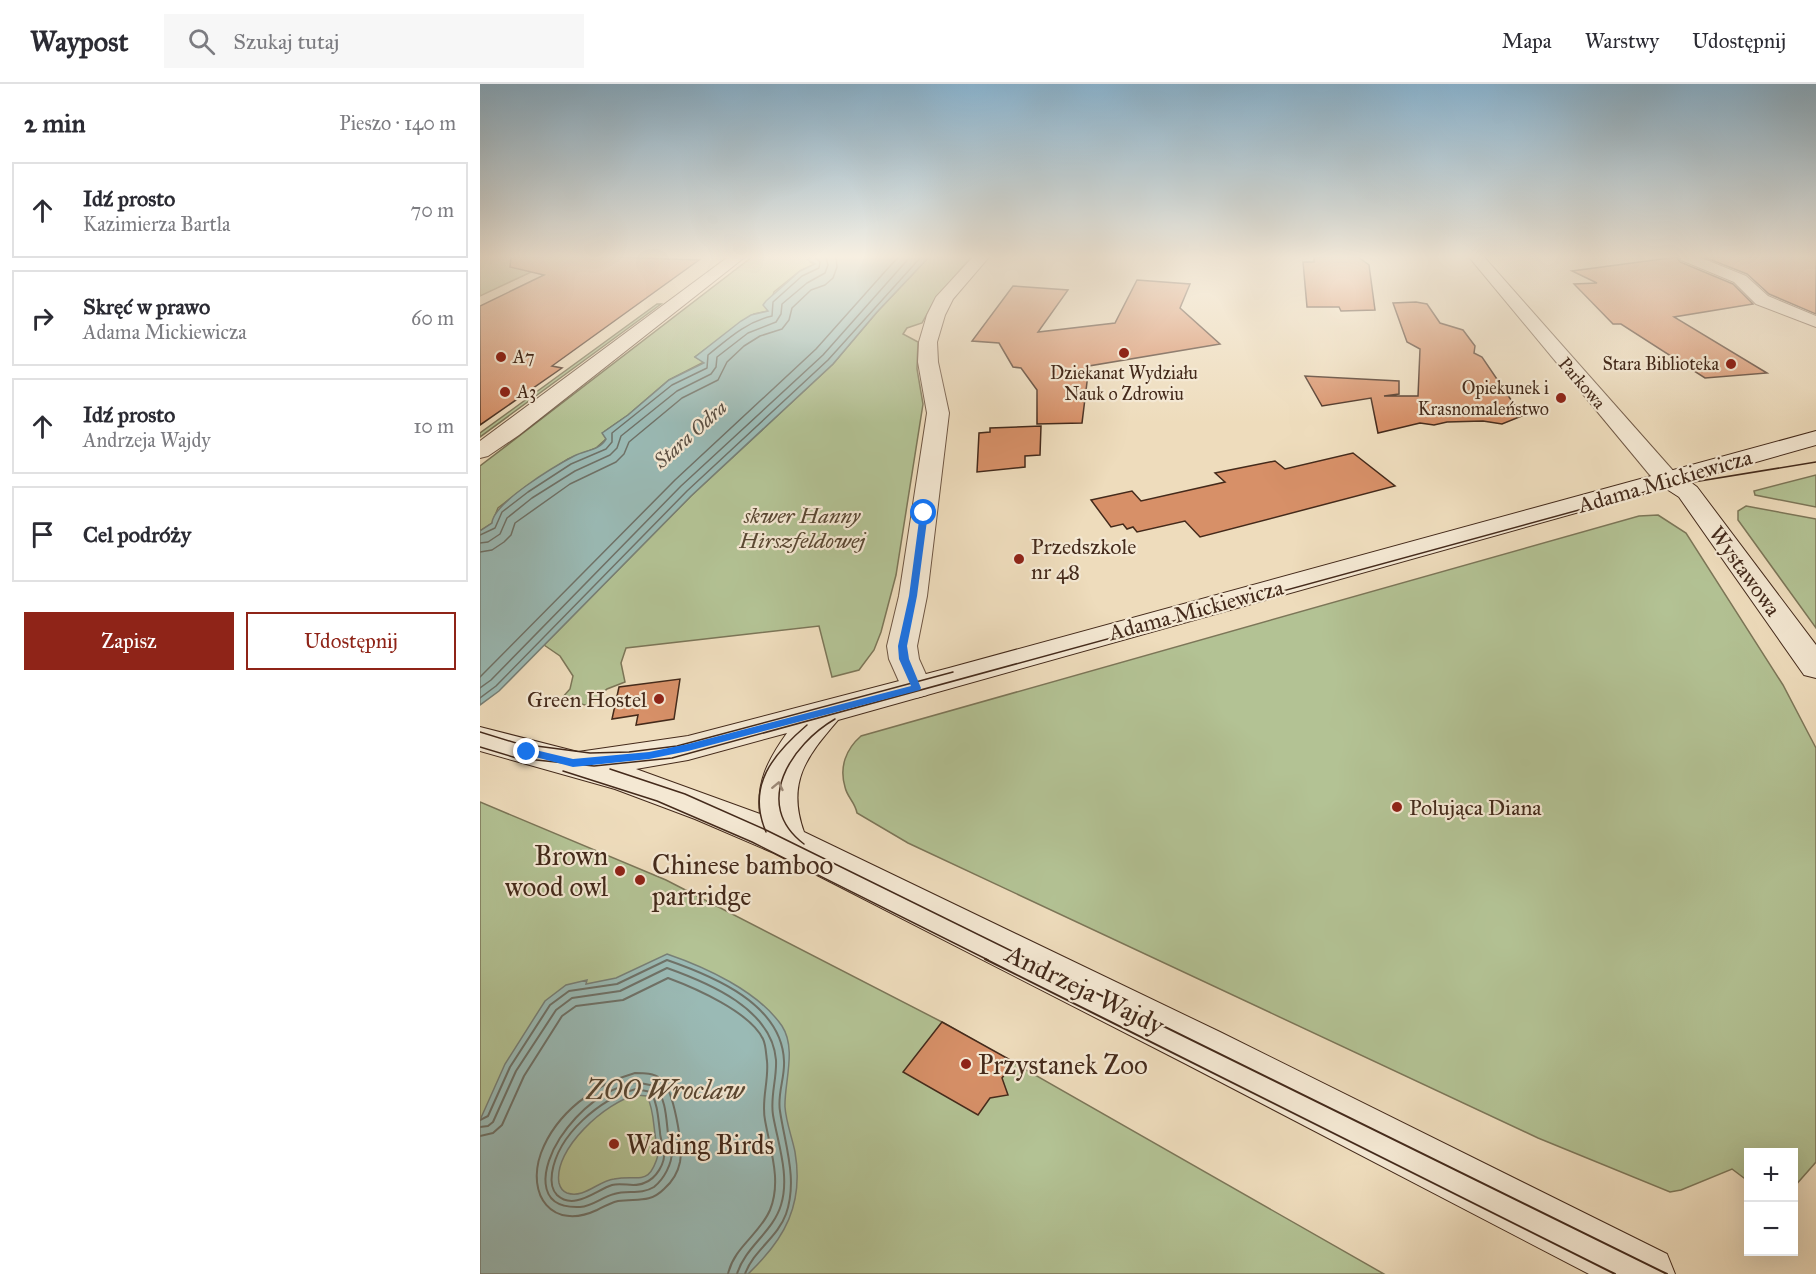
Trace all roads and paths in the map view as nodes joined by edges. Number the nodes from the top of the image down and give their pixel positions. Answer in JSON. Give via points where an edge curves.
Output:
{"nodes":[{"id":1,"x":664,"y":313,"type":"edge"},
{"id":2,"x":937,"y":313,"type":"edge"},
{"id":3,"x":1523,"y":313,"type":"edge"},
{"id":4,"x":1793,"y":313,"type":"edge"},
{"id":5,"x":1816,"y":322,"type":"edge"},
{"id":6,"x":1816,"y":438,"type":"edge"},
{"id":7,"x":480,"y":451,"type":"edge"},
{"id":8,"x":1668,"y":479,"type":"junction"},
{"id":9,"x":1816,"y":668,"type":"edge"},
{"id":10,"x":916,"y":688,"type":"junction"},
{"id":11,"x":827,"y":710,"type":"junction"},
{"id":12,"x":492,"y":743,"type":"edge"},
{"id":13,"x":573,"y":763,"type":"junction"},
{"id":14,"x":788,"y":842,"type":"junction"},
{"id":15,"x":1647,"y":1274,"type":"edge"}],
"edges":[{"from":1,"to":7,"type":"street"},
{"from":2,"to":10,"type":"street","via":[[928,342],[928,362],[938,413],[913,596],[902,646]]},
{"from":3,"to":8,"type":"street","name":"Parkowa"},
{"from":4,"to":5,"type":"street"},
{"from":6,"to":8,"type":"main road","name":"Adama Mickiewicza"},
{"from":8,"to":9,"type":"main road","name":"Wystawowa","via":[[1688,492]]},
{"from":8,"to":10,"type":"main road","name":"Adama Mickiewicza"},
{"from":10,"to":11,"type":"main road","name":"Adama Mickiewicza"},
{"from":11,"to":13,"type":"main road","name":"Adama Mickiewicza","via":[[680,749]]},
{"from":14,"to":11,"type":"main road","one_way":true,"via":[[778,816],[777,788],[789,758]]},
{"from":12,"to":13,"type":"main road","name":"Andrzeja Wajdy"},
{"from":13,"to":14,"type":"main road","name":"Andrzeja Wajdy","via":[[683,798]]},
{"from":14,"to":15,"type":"main road","name":"Andrzeja Wajdy"}]}
